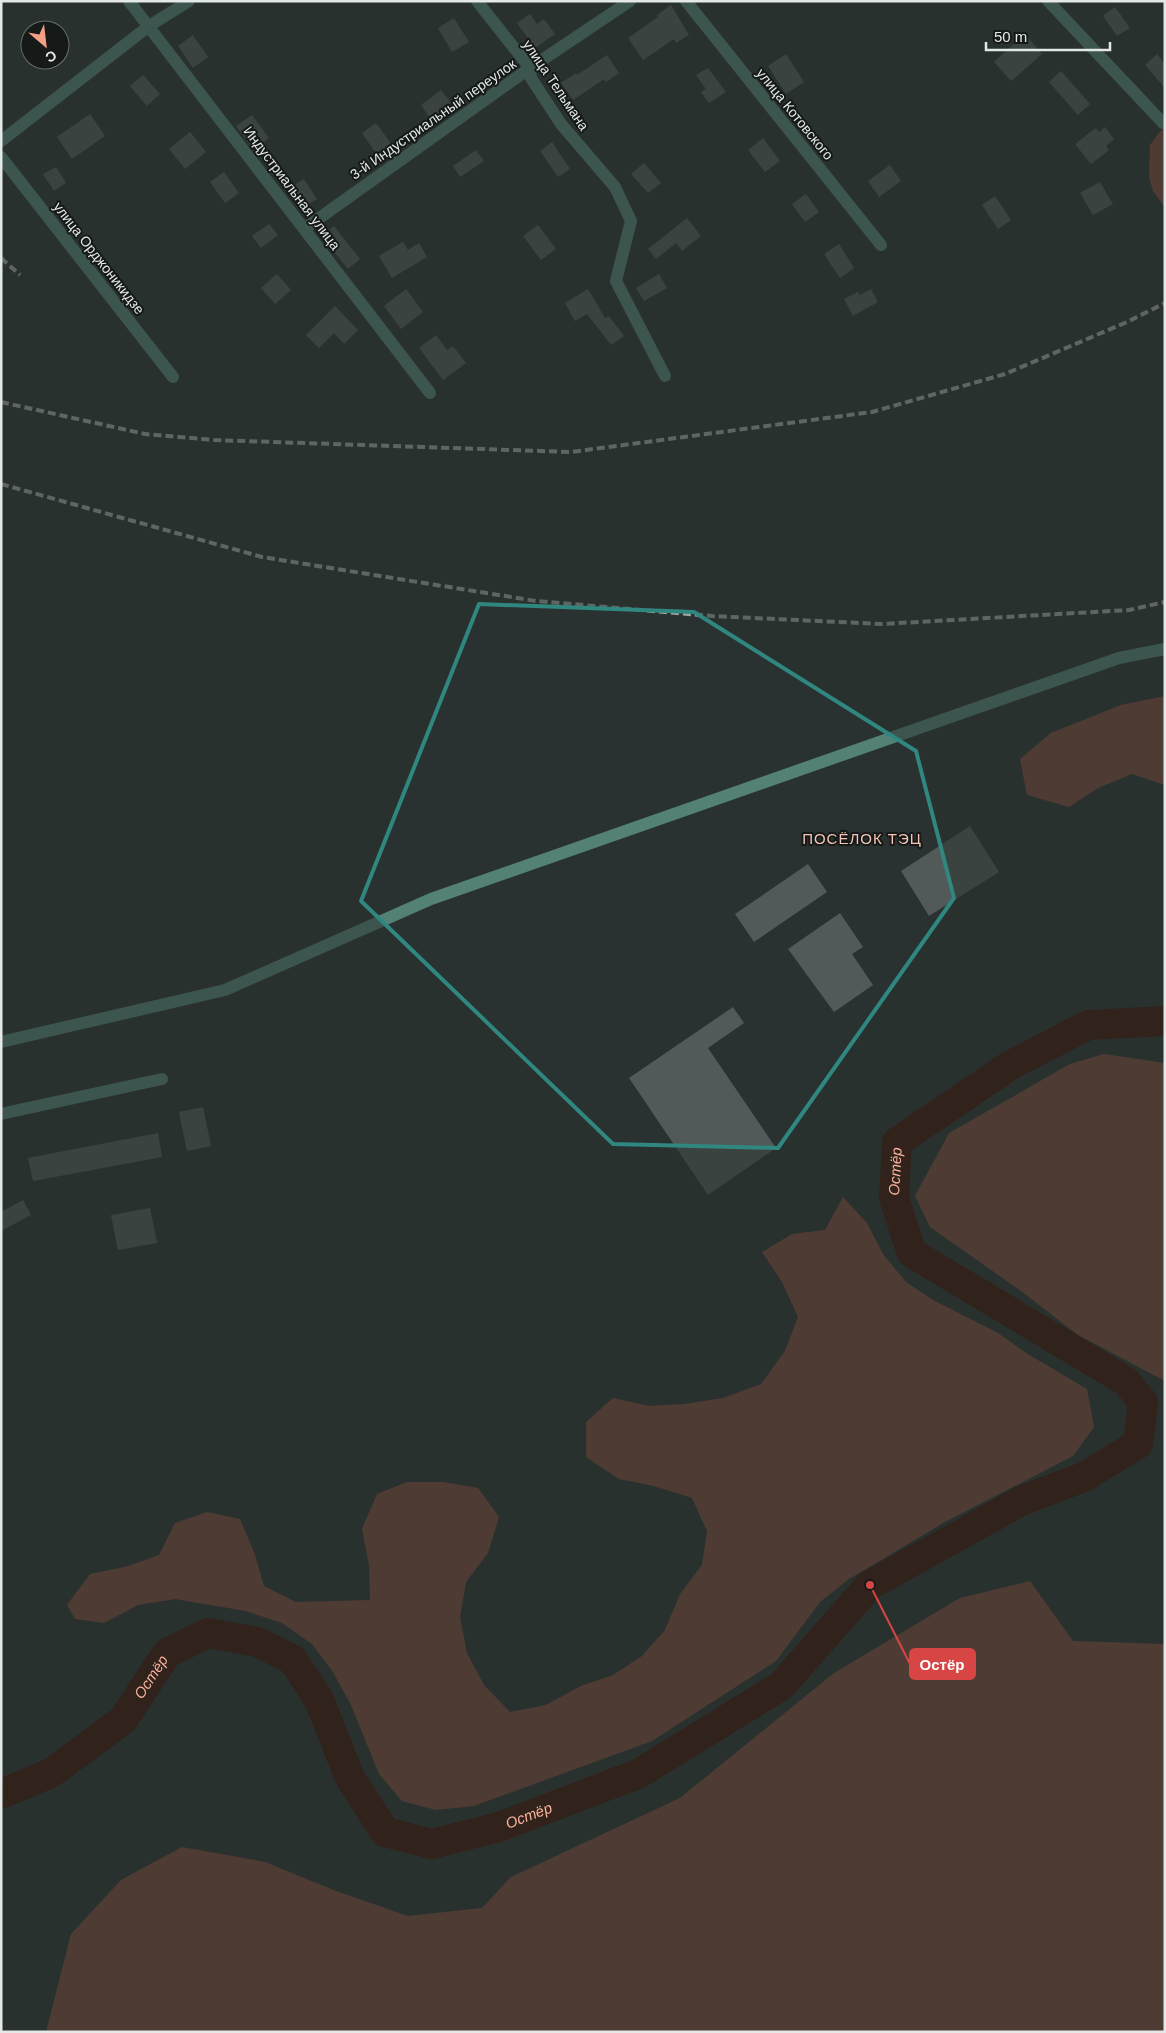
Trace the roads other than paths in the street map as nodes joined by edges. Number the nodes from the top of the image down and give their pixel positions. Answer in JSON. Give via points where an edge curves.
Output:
{"nodes":[{"id":1,"x":129,"y":1,"type":"edge"},
{"id":2,"x":189,"y":1,"type":"edge"},
{"id":3,"x":477,"y":1,"type":"edge"},
{"id":4,"x":630,"y":1,"type":"edge"},
{"id":5,"x":686,"y":1,"type":"edge"},
{"id":6,"x":1048,"y":1,"type":"edge"},
{"id":7,"x":149,"y":26,"type":"junction"},
{"id":8,"x":530,"y":68,"type":"junction"},
{"id":9,"x":1163,"y":123,"type":"dead end"},
{"id":10,"x":1,"y":141,"type":"edge"},
{"id":11,"x":1,"y":157,"type":"edge"},
{"id":12,"x":304,"y":229,"type":"junction"},
{"id":13,"x":881,"y":245,"type":"dead end"},
{"id":14,"x":665,"y":376,"type":"dead end"},
{"id":15,"x":173,"y":378,"type":"dead end"},
{"id":16,"x":430,"y":392,"type":"dead end"},
{"id":17,"x":1165,"y":649,"type":"edge"},
{"id":18,"x":1,"y":1042,"type":"edge"},
{"id":19,"x":162,"y":1079,"type":"dead end"},
{"id":20,"x":1,"y":1114,"type":"edge"}],
"edges":[{"from":1,"to":7,"type":"street","name":"Индустриальная улица"},
{"from":2,"to":7,"type":"street"},
{"from":3,"to":8,"type":"street","name":"улица Тельмана"},
{"from":4,"to":8,"type":"street","name":"3-й Индустриальный переулок"},
{"from":5,"to":13,"type":"street","name":"улица Котовского"},
{"from":6,"to":9,"type":"street"},
{"from":7,"to":10,"type":"street"},
{"from":7,"to":12,"type":"street","name":"Индустриальная улица"},
{"from":8,"to":12,"type":"street","name":"3-й Индустриальный переулок"},
{"from":8,"to":14,"type":"street","name":"улица Тельмана","via":[[531,78],[556,116],[615,187],[631,221],[616,281]]},
{"from":11,"to":15,"type":"street","name":"улица Орджоникидзе"},
{"from":12,"to":16,"type":"street","name":"Индустриальная улица"},
{"from":17,"to":18,"type":"street","via":[[1119,658],[431,899],[225,990]]},
{"from":19,"to":20,"type":"street"}]}
